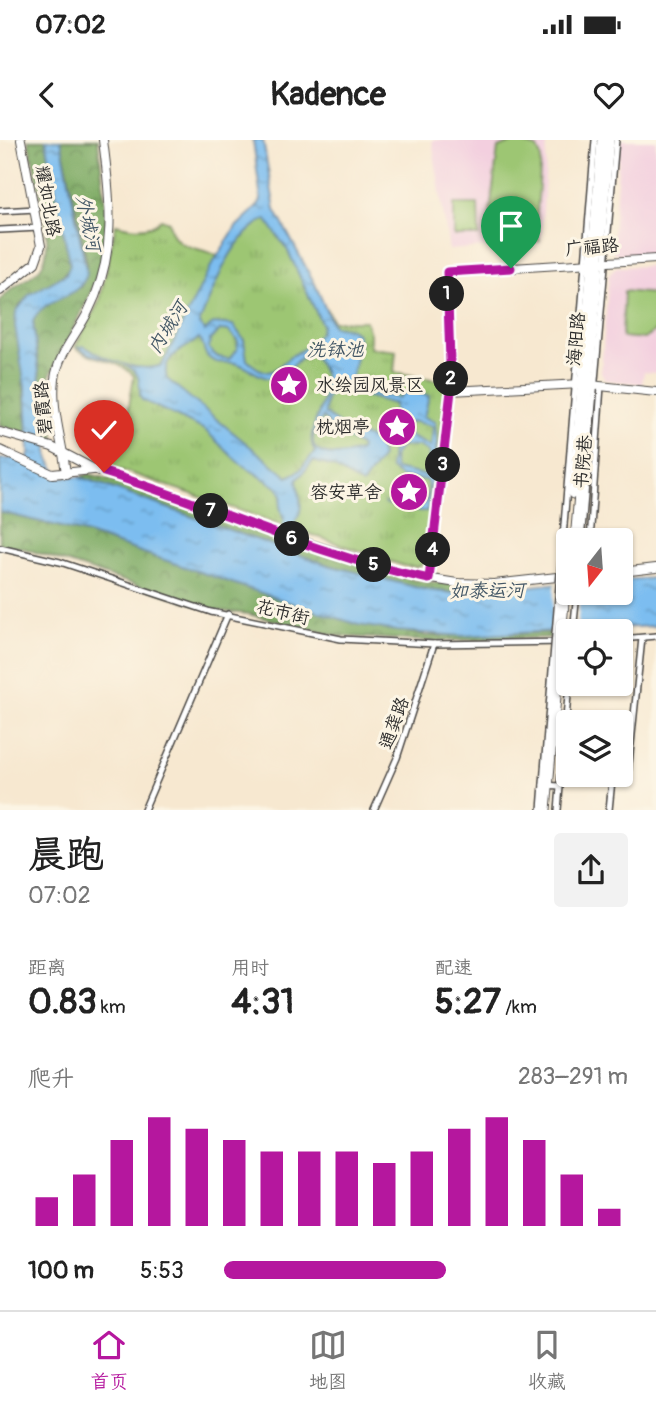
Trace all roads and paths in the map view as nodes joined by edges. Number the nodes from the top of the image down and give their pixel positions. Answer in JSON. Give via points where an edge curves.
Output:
{"nodes":[{"id":1,"x":22,"y":140,"type":"edge"},
{"id":2,"x":103,"y":140,"type":"edge"},
{"id":3,"x":595,"y":140,"type":"edge"},
{"id":4,"x":602,"y":140,"type":"edge"},
{"id":5,"x":609,"y":140,"type":"edge"},
{"id":6,"x":616,"y":140,"type":"edge"},
{"id":7,"x":36,"y":209,"type":"junction"},
{"id":8,"x":0,"y":211,"type":"edge"},
{"id":9,"x":40,"y":228,"type":"junction"},
{"id":10,"x":0,"y":230,"type":"edge"},
{"id":11,"x":656,"y":259,"type":"edge"},
{"id":12,"x":595,"y":263,"type":"junction"},
{"id":13,"x":447,"y":272,"type":"joint"},
{"id":14,"x":0,"y":291,"type":"edge"},
{"id":15,"x":588,"y":385,"type":"junction"},
{"id":16,"x":451,"y":391,"type":"junction"},
{"id":17,"x":656,"y":392,"type":"edge"},
{"id":18,"x":0,"y":432,"type":"edge"},
{"id":19,"x":0,"y":450,"type":"edge"},
{"id":20,"x":63,"y":452,"type":"junction"},
{"id":21,"x":96,"y":470,"type":"junction"},
{"id":22,"x":63,"y":475,"type":"junction"},
{"id":23,"x":573,"y":524,"type":"junction"},
{"id":24,"x":572,"y":528,"type":"edge"},
{"id":25,"x":573,"y":528,"type":"edge"},
{"id":26,"x":575,"y":528,"type":"edge"},
{"id":27,"x":590,"y":528,"type":"edge"},
{"id":28,"x":0,"y":548,"type":"edge"},
{"id":29,"x":656,"y":568,"type":"edge"},
{"id":30,"x":634,"y":571,"type":"edge"},
{"id":31,"x":556,"y":577,"type":"edge"},
{"id":32,"x":429,"y":579,"type":"junction"},
{"id":33,"x":564,"y":606,"type":"edge"},
{"id":34,"x":569,"y":606,"type":"edge"},
{"id":35,"x":228,"y":614,"type":"junction"},
{"id":36,"x":656,"y":636,"type":"edge"},
{"id":37,"x":633,"y":638,"type":"edge"},
{"id":38,"x":642,"y":638,"type":"junction"},
{"id":39,"x":556,"y":642,"type":"edge"},
{"id":40,"x":434,"y":644,"type":"junction"},
{"id":41,"x":566,"y":696,"type":"edge"},
{"id":42,"x":555,"y":732,"type":"junction"},
{"id":43,"x":633,"y":741,"type":"edge"},
{"id":44,"x":556,"y":783,"type":"edge"},
{"id":45,"x":551,"y":785,"type":"junction"},
{"id":46,"x":611,"y":787,"type":"edge"},
{"id":47,"x":144,"y":810,"type":"edge"},
{"id":48,"x":374,"y":810,"type":"edge"},
{"id":49,"x":544,"y":810,"type":"edge"},
{"id":50,"x":552,"y":810,"type":"edge"},
{"id":51,"x":558,"y":810,"type":"edge"},
{"id":52,"x":609,"y":810,"type":"edge"}],
"edges":[{"from":1,"to":7,"type":"street","name":"耀如北路"},
{"from":2,"to":20,"type":"street","name":"碧霞路","via":[[111,204],[110,247],[95,297],[57,369],[55,408]]},
{"from":3,"to":12,"type":"street"},
{"from":4,"to":12,"type":"main road","name":"海阳路"},
{"from":5,"to":12,"type":"main road","name":"海阳路"},
{"from":6,"to":12,"type":"street"},
{"from":7,"to":8,"type":"street"},
{"from":7,"to":9,"type":"street","name":"耀如北路"},
{"from":9,"to":10,"type":"street"},
{"from":9,"to":14,"type":"street","name":"耀如北路","via":[[41,246],[35,263]]},
{"from":11,"to":12,"type":"street","name":"广福路"},
{"from":12,"to":13,"type":"street","name":"广福路"},
{"from":12,"to":15,"type":"main road","name":"海阳路"},
{"from":13,"to":16,"type":"street"},
{"from":15,"to":16,"type":"street"},
{"from":15,"to":17,"type":"street"},
{"from":15,"to":23,"type":"main road","name":"海阳路"},
{"from":15,"to":27,"type":"street","name":"书院巷"},
{"from":16,"to":32,"type":"street"},
{"from":18,"to":20,"type":"street"},
{"from":19,"to":22,"type":"street"},
{"from":20,"to":21,"type":"street","name":"碧霞路"},
{"from":20,"to":22,"type":"street"},
{"from":21,"to":22,"type":"street"},
{"from":21,"to":32,"type":"street","name":"碧霞路","via":[[291,539]]},
{"from":23,"to":24,"type":"main road","name":"海阳路"},
{"from":23,"to":25,"type":"main road","name":"海阳路"},
{"from":23,"to":26,"type":"street"},
{"from":23,"to":42,"type":"street","bridge":true},
{"from":28,"to":35,"type":"street","name":"花市街"},
{"from":29,"to":30,"type":"street"},
{"from":31,"to":32,"type":"street","name":"碧霞路","via":[[494,584]]},
{"from":33,"to":42,"type":"main road","name":"海阳路","bridge":true},
{"from":34,"to":42,"type":"main road","name":"海阳路","bridge":true},
{"from":35,"to":40,"type":"street","name":"花市街","via":[[341,639]]},
{"from":35,"to":47,"type":"street"},
{"from":36,"to":38,"type":"street"},
{"from":37,"to":38,"type":"street"},
{"from":38,"to":43,"type":"street"},
{"from":39,"to":40,"type":"street","name":"花市街"},
{"from":40,"to":48,"type":"street","name":"通龚路","via":[[397,758]]},
{"from":41,"to":42,"type":"street"},
{"from":42,"to":45,"type":"main road","name":"海阳路"},
{"from":44,"to":45,"type":"street"},
{"from":45,"to":49,"type":"main road","name":"海阳路"},
{"from":45,"to":50,"type":"main road","name":"海阳路"},
{"from":45,"to":51,"type":"street"},
{"from":46,"to":52,"type":"street"}]}
